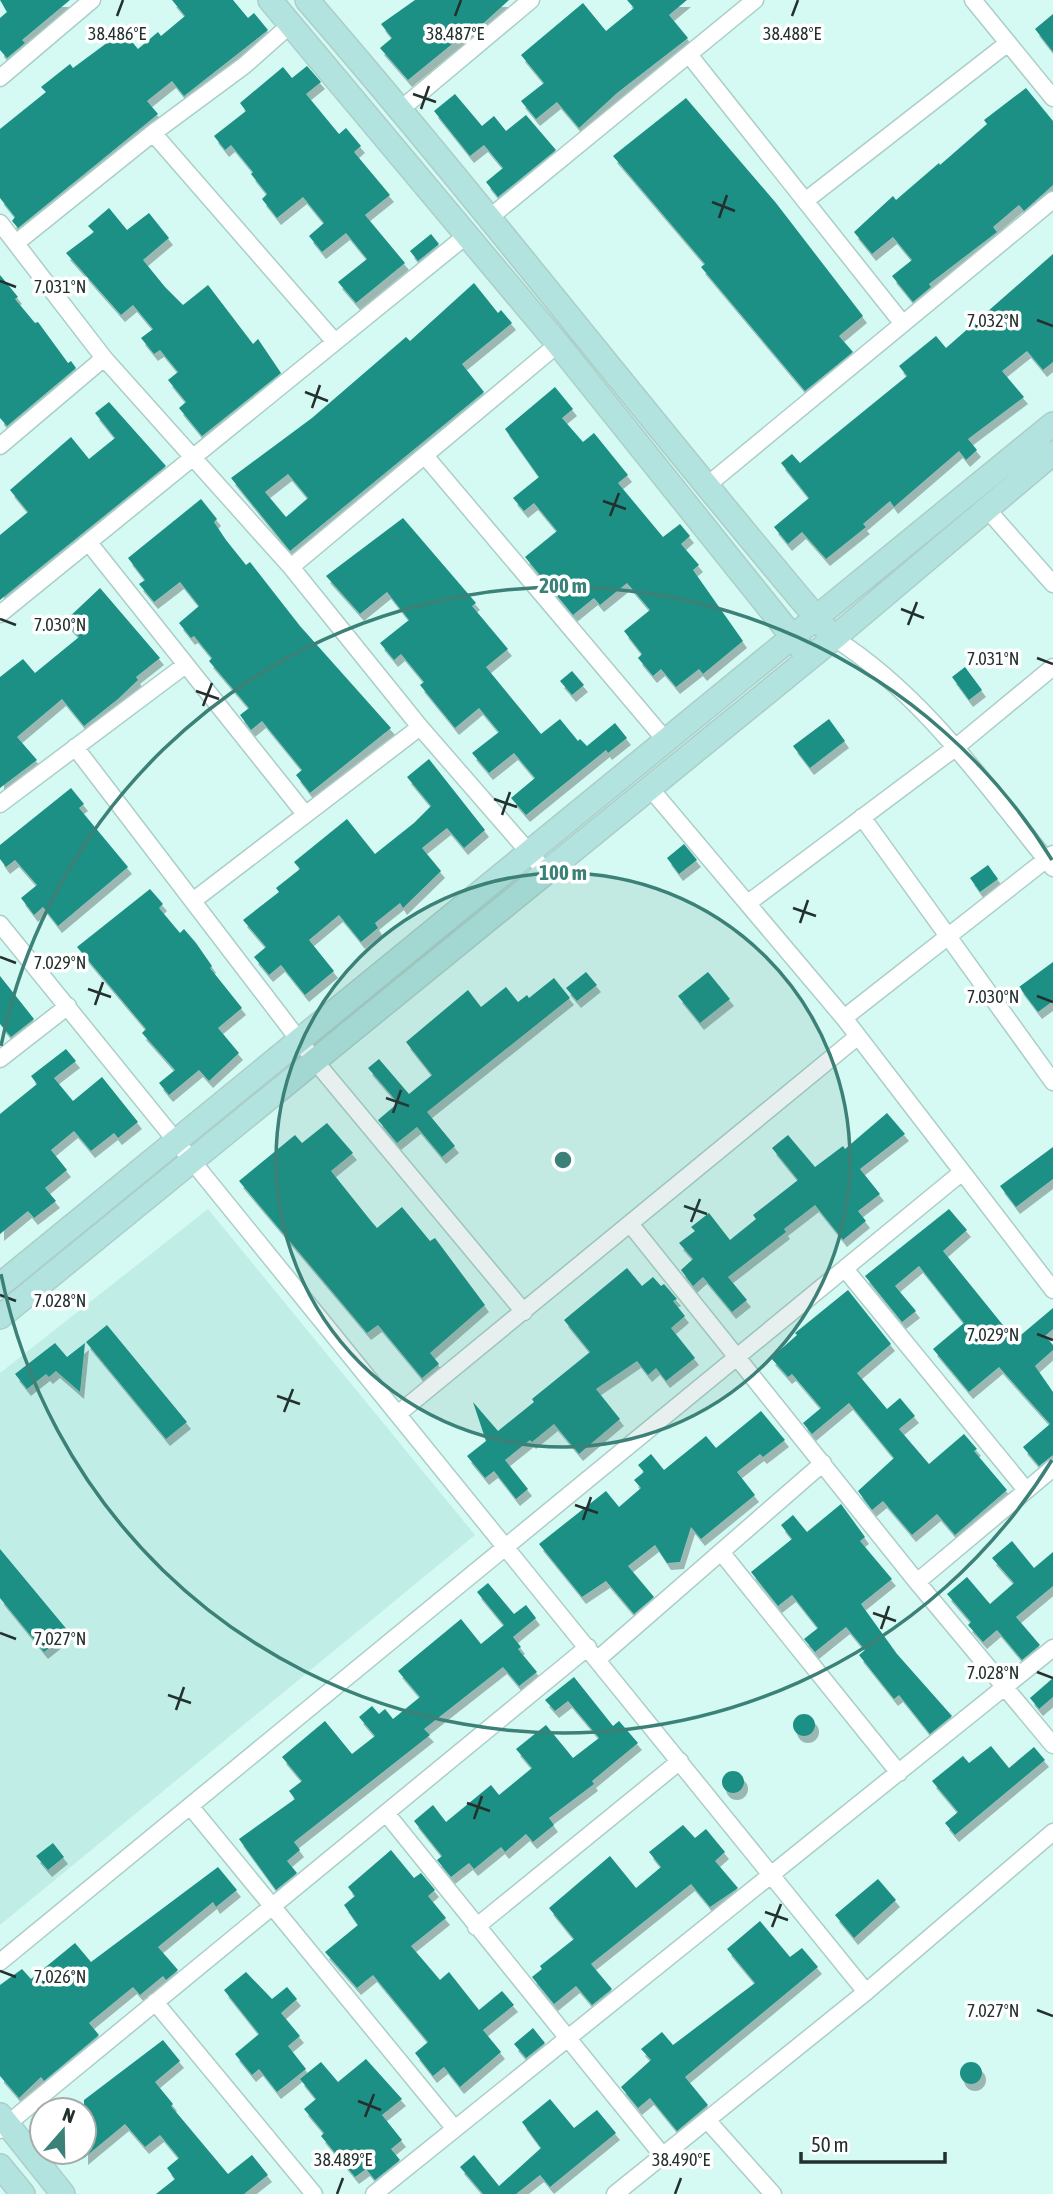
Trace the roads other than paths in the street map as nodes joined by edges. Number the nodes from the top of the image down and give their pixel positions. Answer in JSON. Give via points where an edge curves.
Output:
{"nodes":[{"id":1,"x":92,"y":0,"type":"edge"},
{"id":2,"x":270,"y":0,"type":"edge"},
{"id":3,"x":307,"y":0,"type":"edge"},
{"id":4,"x":531,"y":0,"type":"edge"},
{"id":5,"x":755,"y":0,"type":"edge"},
{"id":6,"x":973,"y":0,"type":"edge"},
{"id":7,"x":290,"y":24,"type":"junction"},
{"id":8,"x":1008,"y":43,"type":"junction"},
{"id":9,"x":690,"y":56,"type":"junction"},
{"id":10,"x":0,"y":78,"type":"edge"},
{"id":11,"x":1053,"y":97,"type":"edge"},
{"id":12,"x":401,"y":109,"type":"junction"},
{"id":13,"x":153,"y":133,"type":"junction"},
{"id":14,"x":1053,"y":200,"type":"edge"},
{"id":15,"x":805,"y":201,"type":"junction"},
{"id":16,"x":489,"y":218,"type":"junction"},
{"id":17,"x":0,"y":223,"type":"edge"},
{"id":18,"x":467,"y":235,"type":"junction"},
{"id":19,"x":16,"y":243,"type":"junction"},
{"id":20,"x":903,"y":324,"type":"junction"},
{"id":21,"x":335,"y":342,"type":"junction"},
{"id":22,"x":558,"y":344,"type":"junction"},
{"id":23,"x":104,"y":358,"type":"junction"},
{"id":24,"x":1053,"y":424,"type":"edge"},
{"id":25,"x":0,"y":446,"type":"edge"},
{"id":26,"x":1053,"y":453,"type":"edge"},
{"id":27,"x":426,"y":457,"type":"junction"},
{"id":28,"x":193,"y":458,"type":"junction"},
{"id":29,"x":705,"y":487,"type":"junction"},
{"id":30,"x":986,"y":508,"type":"junction"},
{"id":31,"x":89,"y":542,"type":"junction"},
{"id":32,"x":291,"y":567,"type":"junction"},
{"id":33,"x":1053,"y":584,"type":"edge"},
{"id":34,"x":0,"y":614,"type":"edge"},
{"id":35,"x":818,"y":619,"type":"junction"},
{"id":36,"x":794,"y":638,"type":"junction"},
{"id":37,"x":834,"y":638,"type":"junction"},
{"id":38,"x":810,"y":657,"type":"junction"},
{"id":39,"x":184,"y":666,"type":"junction"},
{"id":40,"x":1053,"y":667,"type":"edge"},
{"id":41,"x":419,"y":727,"type":"junction"},
{"id":42,"x":667,"y":742,"type":"junction"},
{"id":43,"x":75,"y":747,"type":"junction"},
{"id":44,"x":955,"y":748,"type":"junction"},
{"id":45,"x":650,"y":788,"type":"junction"},
{"id":46,"x":0,"y":804,"type":"edge"},
{"id":47,"x":305,"y":814,"type":"junction"},
{"id":48,"x":862,"y":817,"type":"junction"},
{"id":49,"x":531,"y":852,"type":"junction"},
{"id":50,"x":1051,"y":861,"type":"edge"},
{"id":51,"x":546,"y":872,"type":"junction"},
{"id":52,"x":194,"y":900,"type":"junction"},
{"id":53,"x":748,"y":903,"type":"junction"},
{"id":54,"x":0,"y":924,"type":"edge"},
{"id":55,"x":947,"y":936,"type":"junction"},
{"id":56,"x":68,"y":1006,"type":"junction"},
{"id":57,"x":844,"y":1018,"type":"junction"},
{"id":58,"x":857,"y":1037,"type":"junction"},
{"id":59,"x":300,"y":1041,"type":"junction"},
{"id":60,"x":0,"y":1059,"type":"edge"},
{"id":61,"x":315,"y":1061,"type":"junction"},
{"id":62,"x":1053,"y":1082,"type":"edge"},
{"id":63,"x":177,"y":1141,"type":"junction"},
{"id":64,"x":192,"y":1160,"type":"junction"},
{"id":65,"x":961,"y":1173,"type":"junction"},
{"id":66,"x":631,"y":1225,"type":"junction"},
{"id":67,"x":845,"y":1269,"type":"junction"},
{"id":68,"x":0,"y":1285,"type":"edge"},
{"id":69,"x":1053,"y":1290,"type":"edge"},
{"id":70,"x":524,"y":1312,"type":"junction"},
{"id":71,"x":0,"y":1317,"type":"edge"},
{"id":72,"x":738,"y":1357,"type":"junction"},
{"id":73,"x":399,"y":1413,"type":"junction"},
{"id":74,"x":823,"y":1463,"type":"junction"},
{"id":75,"x":1053,"y":1468,"type":"edge"},
{"id":76,"x":1026,"y":1490,"type":"junction"},
{"id":77,"x":506,"y":1547,"type":"junction"},
{"id":78,"x":721,"y":1552,"type":"junction"},
{"id":79,"x":917,"y":1582,"type":"junction"},
{"id":80,"x":1053,"y":1648,"type":"edge"},
{"id":81,"x":593,"y":1653,"type":"junction"},
{"id":82,"x":1004,"y":1689,"type":"junction"},
{"id":83,"x":1053,"y":1745,"type":"edge"},
{"id":84,"x":680,"y":1761,"type":"junction"},
{"id":85,"x":899,"y":1773,"type":"junction"},
{"id":86,"x":190,"y":1805,"type":"junction"},
{"id":87,"x":386,"y":1813,"type":"junction"},
{"id":88,"x":1053,"y":1832,"type":"edge"},
{"id":89,"x":772,"y":1875,"type":"junction"},
{"id":90,"x":273,"y":1905,"type":"junction"},
{"id":91,"x":476,"y":1927,"type":"junction"},
{"id":92,"x":0,"y":1962,"type":"edge"},
{"id":93,"x":866,"y":1992,"type":"junction"},
{"id":94,"x":155,"y":2002,"type":"junction"},
{"id":95,"x":567,"y":2039,"type":"junction"},
{"id":96,"x":707,"y":2120,"type":"junction"},
{"id":97,"x":2,"y":2123,"type":"edge"},
{"id":98,"x":455,"y":2129,"type":"junction"},
{"id":99,"x":663,"y":2156,"type":"junction"},
{"id":100,"x":0,"y":2166,"type":"edge"},
{"id":101,"x":23,"y":2194,"type":"edge"},
{"id":102,"x":62,"y":2194,"type":"edge"},
{"id":103,"x":314,"y":2194,"type":"edge"},
{"id":104,"x":374,"y":2194,"type":"edge"},
{"id":105,"x":615,"y":2194,"type":"edge"},
{"id":106,"x":773,"y":2194,"type":"edge"}],
"edges":[{"from":1,"to":10,"type":"street"},
{"from":2,"to":7,"type":"street"},
{"from":3,"to":12,"type":"street"},
{"from":4,"to":12,"type":"street"},
{"from":5,"to":9,"type":"street"},
{"from":6,"to":8,"type":"street"},
{"from":7,"to":13,"type":"street","via":[[245,65]]},
{"from":7,"to":18,"type":"street"},
{"from":8,"to":11,"type":"street"},
{"from":8,"to":15,"type":"street"},
{"from":9,"to":15,"type":"street"},
{"from":9,"to":16,"type":"street"},
{"from":12,"to":16,"type":"street"},
{"from":13,"to":19,"type":"street"},
{"from":13,"to":21,"type":"street"},
{"from":14,"to":20,"type":"street"},
{"from":15,"to":20,"type":"street"},
{"from":16,"to":29,"type":"street"},
{"from":17,"to":19,"type":"street"},
{"from":18,"to":21,"type":"street"},
{"from":18,"to":22,"type":"street"},
{"from":19,"to":23,"type":"street"},
{"from":20,"to":29,"type":"street"},
{"from":21,"to":28,"type":"street"},
{"from":22,"to":27,"type":"street"},
{"from":22,"to":36,"type":"street"},
{"from":23,"to":25,"type":"street"},
{"from":23,"to":28,"type":"street"},
{"from":24,"to":35,"type":"street"},
{"from":26,"to":30,"type":"street"},
{"from":27,"to":32,"type":"street"},
{"from":27,"to":42,"type":"street"},
{"from":28,"to":31,"type":"street"},
{"from":28,"to":32,"type":"street"},
{"from":29,"to":35,"type":"street"},
{"from":30,"to":33,"type":"street"},
{"from":30,"to":37,"type":"street"},
{"from":31,"to":34,"type":"street"},
{"from":31,"to":39,"type":"street"},
{"from":32,"to":41,"type":"street"},
{"from":35,"to":36,"type":"street"},
{"from":35,"to":37,"type":"street"},
{"from":36,"to":38,"type":"street"},
{"from":36,"to":42,"type":"street"},
{"from":37,"to":38,"type":"street"},
{"from":37,"to":44,"type":"street","via":[[870,661],[920,707]]},
{"from":38,"to":45,"type":"street"},
{"from":39,"to":43,"type":"street"},
{"from":39,"to":47,"type":"street"},
{"from":40,"to":44,"type":"street"},
{"from":41,"to":47,"type":"street"},
{"from":41,"to":49,"type":"street"},
{"from":42,"to":49,"type":"street"},
{"from":43,"to":46,"type":"street"},
{"from":43,"to":52,"type":"street"},
{"from":44,"to":48,"type":"street"},
{"from":44,"to":50,"type":"street"},
{"from":45,"to":51,"type":"street"},
{"from":45,"to":53,"type":"street"},
{"from":47,"to":52,"type":"street"},
{"from":48,"to":53,"type":"street"},
{"from":48,"to":55,"type":"street"},
{"from":49,"to":51,"type":"street"},
{"from":49,"to":59,"type":"street"},
{"from":50,"to":55,"type":"street"},
{"from":51,"to":61,"type":"street"},
{"from":52,"to":59,"type":"street"},
{"from":53,"to":57,"type":"street"},
{"from":54,"to":56,"type":"street"},
{"from":55,"to":57,"type":"street"},
{"from":55,"to":62,"type":"street"},
{"from":56,"to":60,"type":"street"},
{"from":56,"to":63,"type":"street"},
{"from":57,"to":58,"type":"street"},
{"from":58,"to":65,"type":"street"},
{"from":58,"to":66,"type":"street"},
{"from":59,"to":61,"type":"street"},
{"from":59,"to":63,"type":"street"},
{"from":61,"to":64,"type":"street"},
{"from":61,"to":70,"type":"street"},
{"from":63,"to":64,"type":"street"},
{"from":63,"to":68,"type":"street"},
{"from":64,"to":71,"type":"street"},
{"from":64,"to":73,"type":"street"},
{"from":65,"to":67,"type":"street"},
{"from":65,"to":69,"type":"street"},
{"from":66,"to":70,"type":"street"},
{"from":66,"to":72,"type":"street"},
{"from":67,"to":72,"type":"street"},
{"from":67,"to":76,"type":"street"},
{"from":70,"to":73,"type":"street"},
{"from":72,"to":74,"type":"street"},
{"from":72,"to":77,"type":"street"},
{"from":73,"to":77,"type":"street"},
{"from":74,"to":78,"type":"street"},
{"from":74,"to":79,"type":"street"},
{"from":75,"to":76,"type":"street"},
{"from":76,"to":79,"type":"street"},
{"from":77,"to":81,"type":"street"},
{"from":77,"to":86,"type":"street"},
{"from":78,"to":81,"type":"street"},
{"from":78,"to":85,"type":"street"},
{"from":79,"to":82,"type":"street"},
{"from":80,"to":82,"type":"street"},
{"from":81,"to":84,"type":"street"},
{"from":81,"to":87,"type":"street"},
{"from":82,"to":83,"type":"street"},
{"from":82,"to":85,"type":"street"},
{"from":84,"to":89,"type":"street"},
{"from":84,"to":91,"type":"street"},
{"from":85,"to":89,"type":"street"},
{"from":86,"to":90,"type":"street"},
{"from":86,"to":92,"type":"street"},
{"from":87,"to":90,"type":"street"},
{"from":87,"to":91,"type":"street"},
{"from":88,"to":93,"type":"street"},
{"from":89,"to":93,"type":"street"},
{"from":89,"to":95,"type":"street"},
{"from":90,"to":94,"type":"street"},
{"from":90,"to":98,"type":"street"},
{"from":91,"to":95,"type":"street"},
{"from":93,"to":96,"type":"street"},
{"from":94,"to":97,"type":"street"},
{"from":94,"to":103,"type":"street"},
{"from":95,"to":98,"type":"street"},
{"from":95,"to":99,"type":"street"},
{"from":96,"to":99,"type":"street"},
{"from":96,"to":106,"type":"street"},
{"from":97,"to":102,"type":"street"},
{"from":98,"to":104,"type":"street"},
{"from":99,"to":105,"type":"street"},
{"from":100,"to":101,"type":"street"}]}
